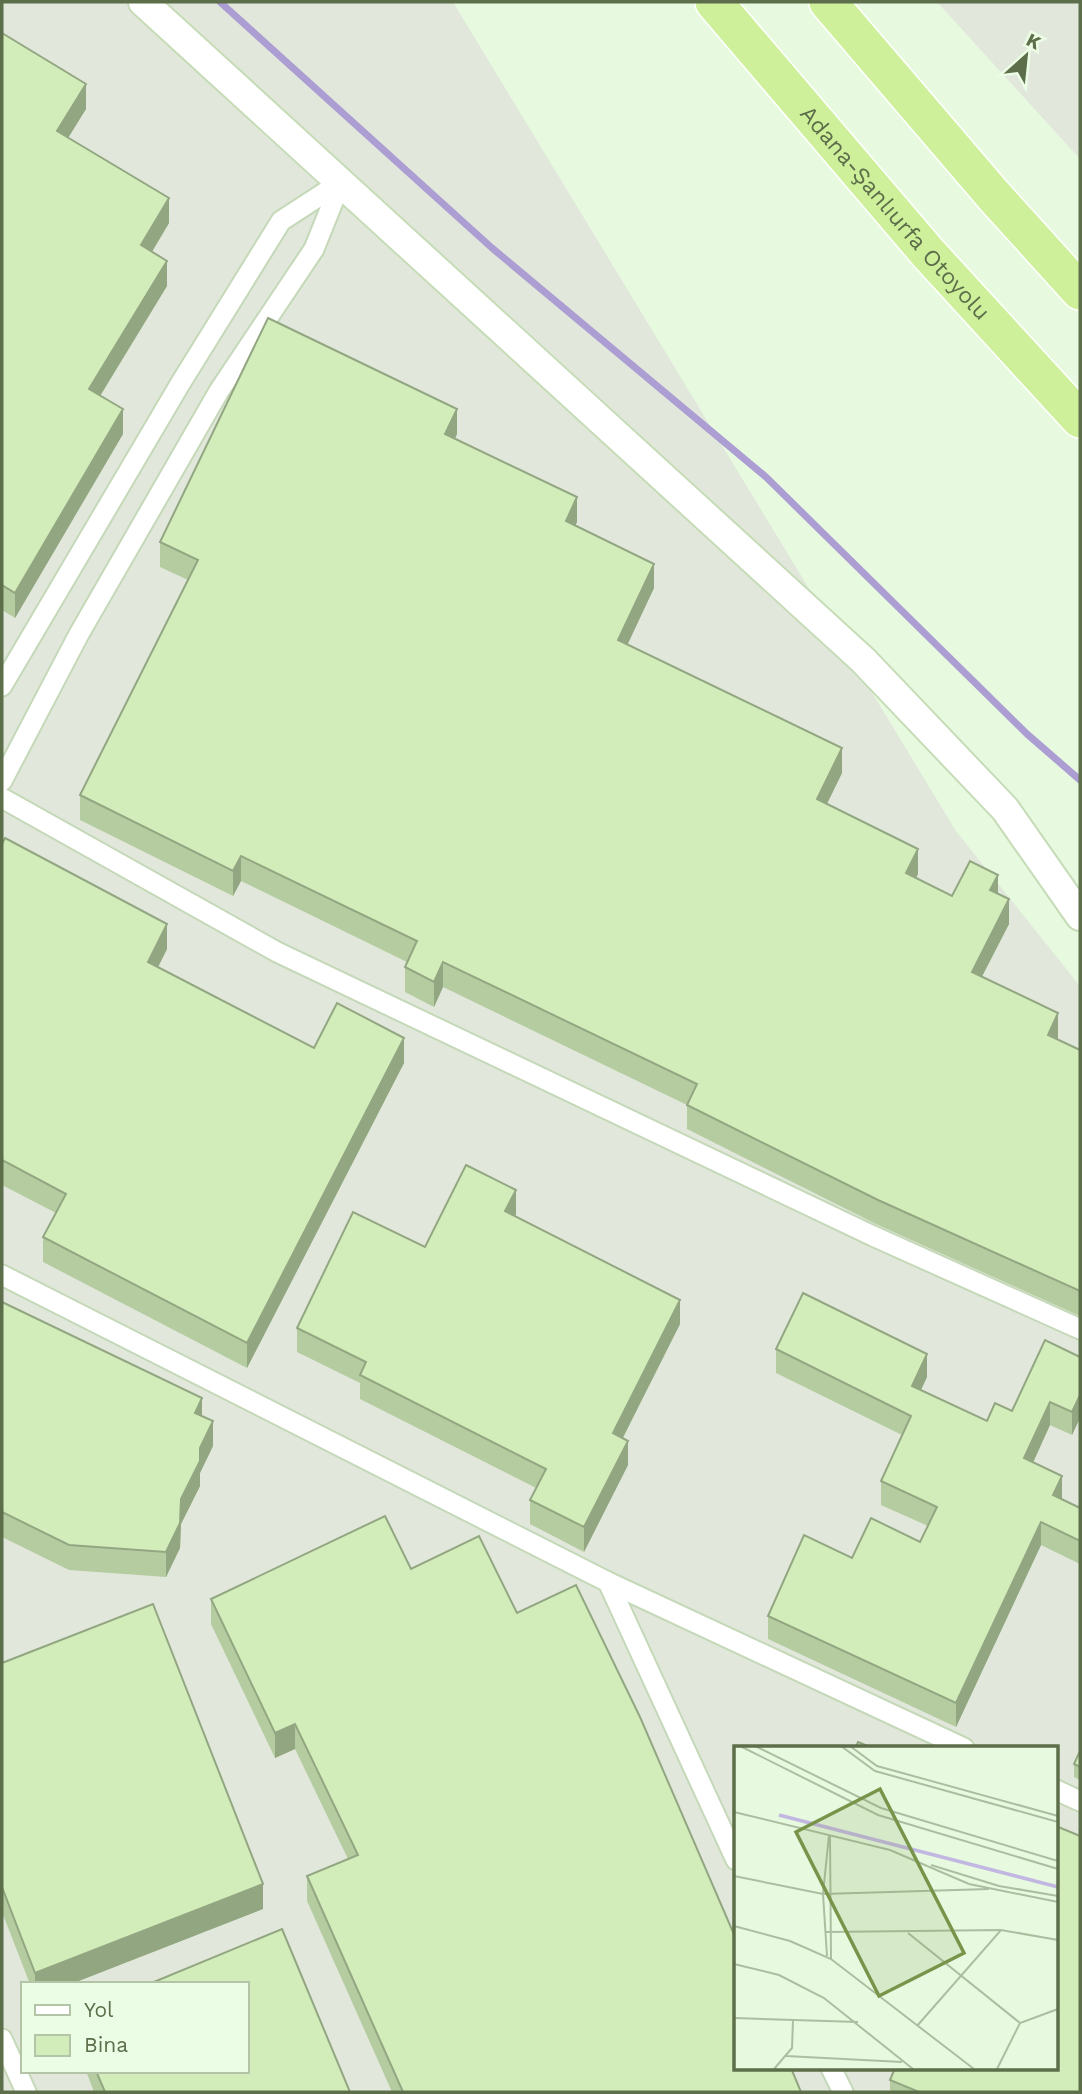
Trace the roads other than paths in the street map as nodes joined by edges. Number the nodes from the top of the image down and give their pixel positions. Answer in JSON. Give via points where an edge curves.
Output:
{"nodes":[{"id":1,"x":143,"y":2,"type":"edge"},
{"id":2,"x":714,"y":2,"type":"edge"},
{"id":3,"x":828,"y":2,"type":"edge"},
{"id":4,"x":341,"y":182,"type":"junction"},
{"id":5,"x":1080,"y":291,"type":"edge"},
{"id":6,"x":1080,"y":419,"type":"edge"},
{"id":7,"x":2,"y":686,"type":"edge"},
{"id":8,"x":2,"y":781,"type":"edge"},
{"id":9,"x":2,"y":798,"type":"edge"},
{"id":10,"x":1080,"y":916,"type":"edge"},
{"id":11,"x":2,"y":1275,"type":"edge"},
{"id":12,"x":1080,"y":1329,"type":"edge"},
{"id":13,"x":608,"y":1582,"type":"junction"},
{"id":14,"x":960,"y":1746,"type":"edge"},
{"id":15,"x":1058,"y":1791,"type":"edge"},
{"id":16,"x":1080,"y":1801,"type":"edge"},
{"id":17,"x":734,"y":1856,"type":"edge"},
{"id":18,"x":2,"y":2039,"type":"edge"},
{"id":19,"x":832,"y":2070,"type":"edge"},
{"id":20,"x":26,"y":2092,"type":"edge"},
{"id":21,"x":843,"y":2092,"type":"edge"}],
"edges":[{"from":1,"to":4,"type":"main road"},
{"from":2,"to":6,"type":"highway","name":"Adana-Şanlıurfa Otoyolu","via":[[929,253]]},
{"from":3,"to":5,"type":"highway"},
{"from":4,"to":7,"type":"street","via":[[281,221]]},
{"from":4,"to":8,"type":"street","via":[[314,249],[219,391],[79,634]]},
{"from":4,"to":10,"type":"main road","via":[[863,660],[1005,809]]},
{"from":9,"to":12,"type":"street","via":[[277,952],[860,1230]]},
{"from":11,"to":13,"type":"street"},
{"from":13,"to":14,"type":"street"},
{"from":13,"to":17,"type":"street"},
{"from":15,"to":16,"type":"street"},
{"from":18,"to":20,"type":"street"},
{"from":19,"to":21,"type":"street"}]}
